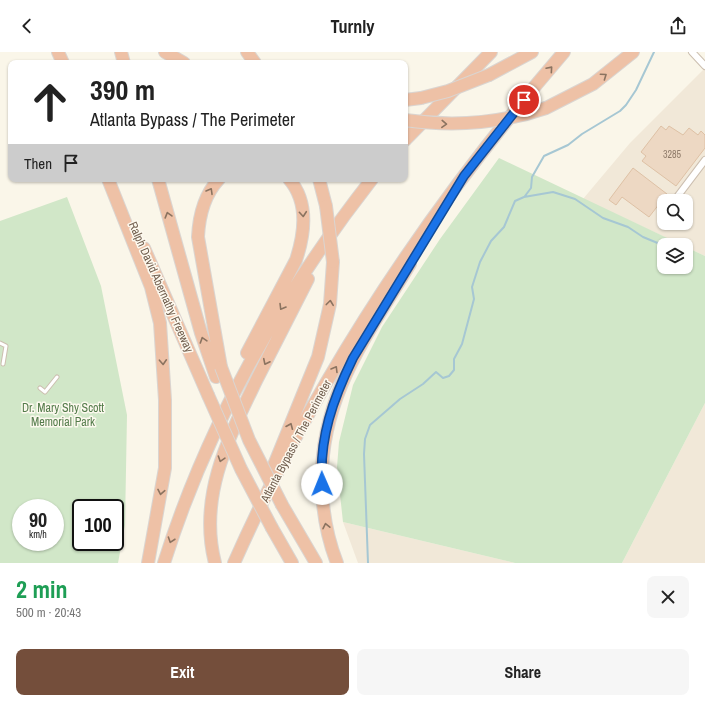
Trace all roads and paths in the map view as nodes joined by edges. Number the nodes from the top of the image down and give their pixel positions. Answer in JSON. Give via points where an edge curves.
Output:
{"nodes":[{"id":1,"x":165,"y":52,"type":"edge"},
{"id":2,"x":491,"y":52,"type":"edge"},
{"id":3,"x":532,"y":52,"type":"edge"},
{"id":4,"x":564,"y":52,"type":"edge"},
{"id":5,"x":633,"y":52,"type":"edge"},
{"id":6,"x":692,"y":52,"type":"edge"},
{"id":7,"x":179,"y":60,"type":"edge"},
{"id":8,"x":705,"y":66,"type":"edge"},
{"id":9,"x":408,"y":100,"type":"edge"},
{"id":10,"x":408,"y":120,"type":"edge"},
{"id":11,"x":408,"y":137,"type":"edge"},
{"id":12,"x":705,"y":160,"type":"edge"},
{"id":13,"x":464,"y":176,"type":"junction"},
{"id":14,"x":109,"y":182,"type":"edge"},
{"id":15,"x":115,"y":182,"type":"edge"},
{"id":16,"x":159,"y":182,"type":"edge"},
{"id":17,"x":217,"y":182,"type":"edge"},
{"id":18,"x":291,"y":182,"type":"edge"},
{"id":19,"x":320,"y":182,"type":"edge"},
{"id":20,"x":370,"y":182,"type":"edge"},
{"id":21,"x":679,"y":194,"type":"edge"},
{"id":22,"x":335,"y":228,"type":"junction"},
{"id":23,"x":0,"y":343,"type":"edge"},
{"id":24,"x":3,"y":364,"type":"dead end"},
{"id":25,"x":219,"y":372,"type":"junction"},
{"id":26,"x":57,"y":377,"type":"dead end"},
{"id":27,"x":40,"y":388,"type":"dead end"},
{"id":28,"x":217,"y":426,"type":"junction"},
{"id":29,"x":269,"y":489,"type":"junction"},
{"id":30,"x":280,"y":509,"type":"junction"},
{"id":31,"x":214,"y":560,"type":"edge"},
{"id":32,"x":148,"y":563,"type":"edge"},
{"id":33,"x":164,"y":563,"type":"edge"},
{"id":34,"x":234,"y":563,"type":"edge"},
{"id":35,"x":292,"y":563,"type":"edge"},
{"id":36,"x":307,"y":563,"type":"edge"},
{"id":37,"x":316,"y":563,"type":"edge"},
{"id":38,"x":337,"y":563,"type":"edge"}],
"edges":[{"from":1,"to":7,"type":"highway"},
{"from":2,"to":11,"type":"highway"},
{"from":3,"to":9,"type":"highway","bridge":true,"via":[[490,76],[448,91]]},
{"from":13,"to":4,"type":"highway","name":"Atlanta Bypass / The Perimeter","one_way":true},
{"from":10,"to":5,"type":"highway","one_way":true,"bridge":true,"via":[[475,124],[510,119],[546,108],[593,84]]},
{"from":6,"to":8,"type":"street"},
{"from":12,"to":21,"type":"street"},
{"from":29,"to":13,"type":"highway","name":"Atlanta Bypass / The Perimeter","one_way":true,"via":[[354,336],[407,254]]},
{"from":38,"to":13,"type":"highway","one_way":true,"via":[[325,517],[321,470],[324,434],[332,406],[353,358]]},
{"from":14,"to":32,"type":"highway","one_way":true,"via":[[151,287],[160,323],[165,400],[165,468]]},
{"from":15,"to":35,"type":"highway","name":"Ralph David Abernathy Freeway","bridge":true,"via":[[241,469]]},
{"from":25,"to":16,"type":"highway","one_way":true,"via":[[201,333]]},
{"from":25,"to":17,"type":"highway","one_way":true,"via":[[198,238],[204,202]]},
{"from":18,"to":28,"type":"highway","one_way":true,"via":[[302,205],[304,227],[300,247],[296,260],[242,364]]},
{"from":29,"to":19,"type":"highway","one_way":true,"bridge":true,"via":[[272,466],[321,346],[330,304],[333,262],[326,206]]},
{"from":20,"to":22,"type":"highway"},
{"from":22,"to":28,"type":"highway","one_way":true,"via":[[283,305]]},
{"from":22,"to":31,"type":"highway","one_way":true,"via":[[224,448],[216,472],[211,506],[210,525]]},
{"from":23,"to":24,"type":"lane","via":[[6,346]]},
{"from":25,"to":30,"type":"highway","via":[[249,456]]},
{"from":26,"to":27,"type":"lane","via":[[45,392]]},
{"from":28,"to":33,"type":"highway","one_way":true,"via":[[189,489]]},
{"from":29,"to":34,"type":"highway","name":"Atlanta Bypass / The Perimeter"},
{"from":30,"to":36,"type":"highway"},
{"from":30,"to":37,"type":"highway"}]}
